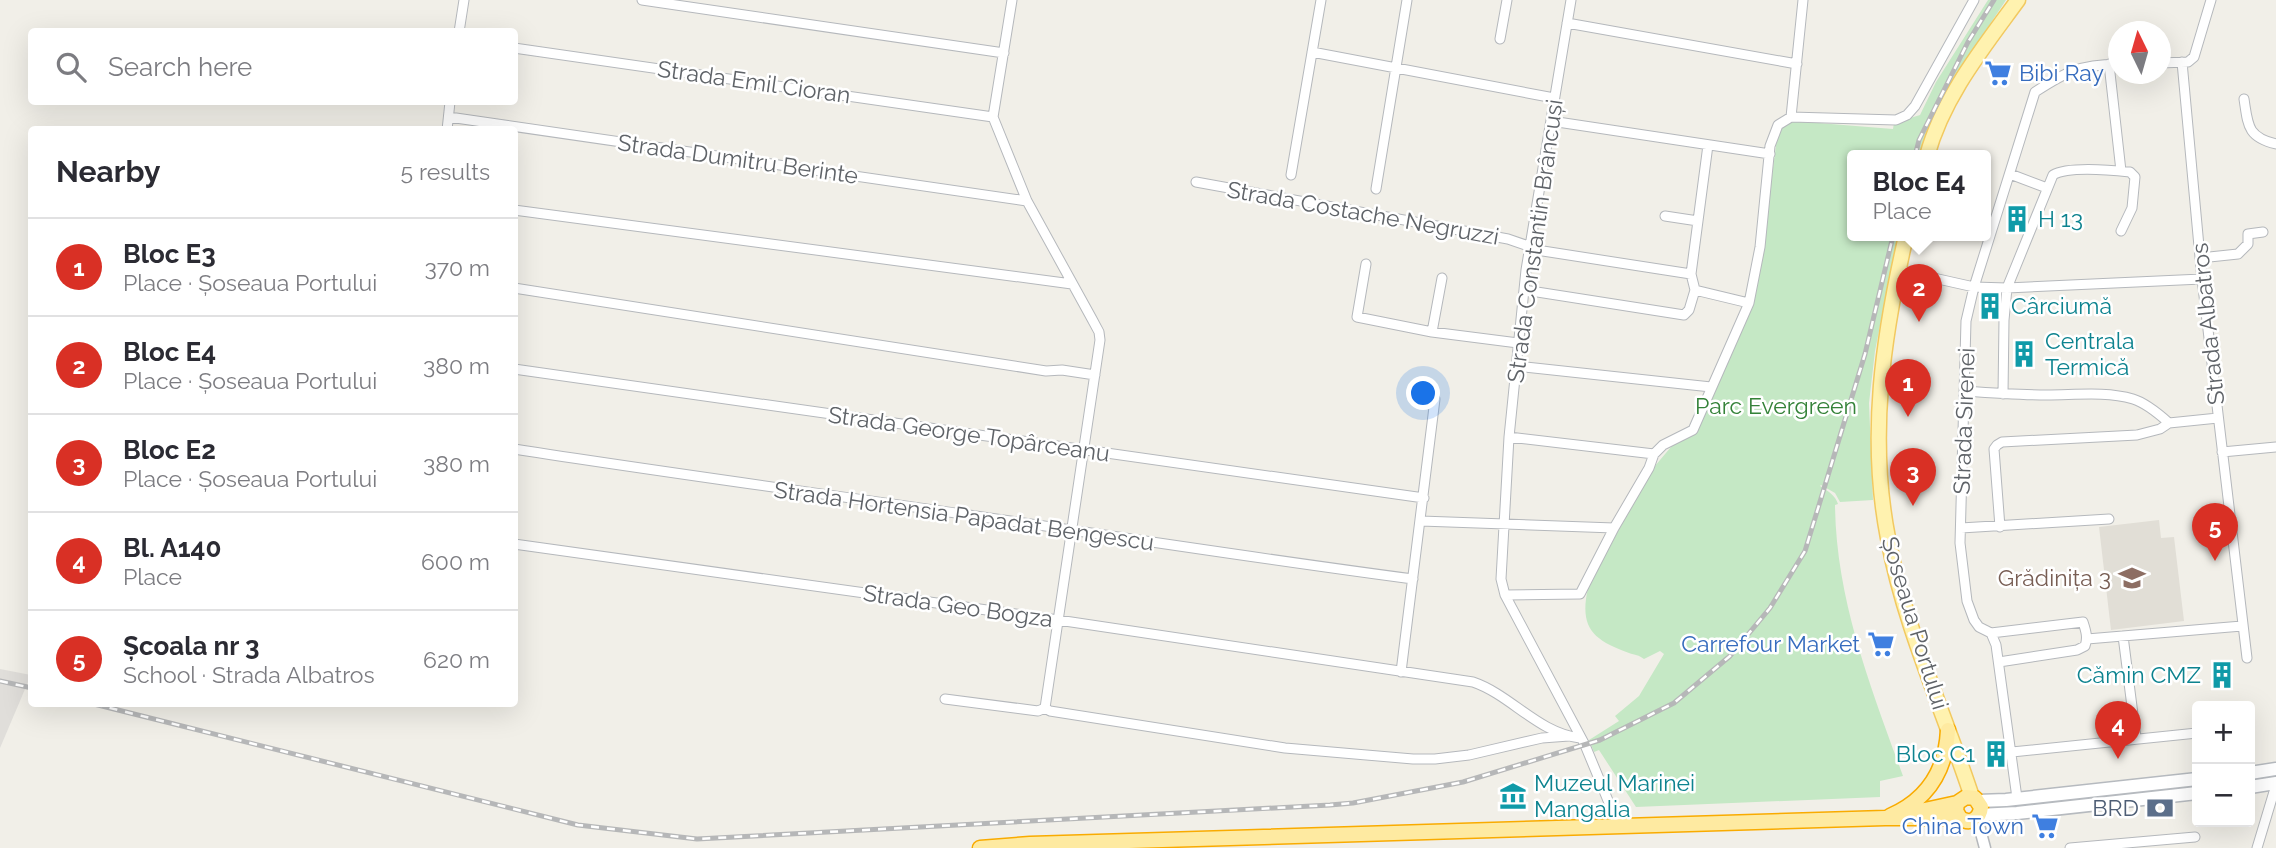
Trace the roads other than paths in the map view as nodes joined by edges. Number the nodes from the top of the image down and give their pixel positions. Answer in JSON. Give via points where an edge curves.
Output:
{"nodes":[{"id":1,"x":464,"y":0,"type":"edge"},
{"id":2,"x":642,"y":0,"type":"edge"},
{"id":3,"x":1012,"y":0,"type":"edge"},
{"id":4,"x":1321,"y":0,"type":"edge"},
{"id":5,"x":1407,"y":0,"type":"edge"},
{"id":6,"x":1507,"y":0,"type":"edge"},
{"id":7,"x":1571,"y":0,"type":"edge"},
{"id":8,"x":1803,"y":0,"type":"edge"},
{"id":9,"x":1974,"y":0,"type":"edge"},
{"id":10,"x":2018,"y":0,"type":"edge"},
{"id":11,"x":2211,"y":0,"type":"edge"},
{"id":12,"x":1567,"y":23,"type":"junction"},
{"id":13,"x":460,"y":28,"type":"edge"},
{"id":14,"x":1500,"y":39,"type":"dead end"},
{"id":15,"x":518,"y":49,"type":"edge"},
{"id":16,"x":1312,"y":52,"type":"junction"},
{"id":17,"x":1004,"y":53,"type":"junction"},
{"id":18,"x":2182,"y":62,"type":"junction"},
{"id":19,"x":2171,"y":63,"type":"edge"},
{"id":20,"x":1797,"y":64,"type":"junction"},
{"id":21,"x":2108,"y":65,"type":"edge"},
{"id":22,"x":1395,"y":68,"type":"junction"},
{"id":23,"x":2115,"y":84,"type":"edge"},
{"id":24,"x":1554,"y":98,"type":"junction"},
{"id":25,"x":2244,"y":99,"type":"dead end"},
{"id":26,"x":450,"y":105,"type":"edge"},
{"id":27,"x":449,"y":117,"type":"junction"},
{"id":28,"x":993,"y":117,"type":"junction"},
{"id":29,"x":1791,"y":117,"type":"junction"},
{"id":30,"x":1551,"y":121,"type":"junction"},
{"id":31,"x":448,"y":126,"type":"edge"},
{"id":32,"x":511,"y":126,"type":"edge"},
{"id":33,"x":518,"y":127,"type":"edge"},
{"id":34,"x":2276,"y":144,"type":"edge"},
{"id":35,"x":1708,"y":145,"type":"junction"},
{"id":36,"x":1929,"y":150,"type":"edge"},
{"id":37,"x":1770,"y":154,"type":"junction"},
{"id":38,"x":2120,"y":171,"type":"junction"},
{"id":39,"x":2010,"y":174,"type":"junction"},
{"id":40,"x":1291,"y":175,"type":"dead end"},
{"id":41,"x":1196,"y":182,"type":"dead end"},
{"id":42,"x":2046,"y":188,"type":"junction"},
{"id":43,"x":1376,"y":189,"type":"dead end"},
{"id":44,"x":1027,"y":201,"type":"junction"},
{"id":45,"x":518,"y":210,"type":"edge"},
{"id":46,"x":1665,"y":216,"type":"dead end"},
{"id":47,"x":1698,"y":221,"type":"junction"},
{"id":48,"x":2121,"y":231,"type":"dead end"},
{"id":49,"x":2263,"y":232,"type":"dead end"},
{"id":50,"x":1991,"y":234,"type":"edge"},
{"id":51,"x":1905,"y":241,"type":"edge"},
{"id":52,"x":1989,"y":241,"type":"edge"},
{"id":53,"x":1529,"y":248,"type":"junction"},
{"id":54,"x":2200,"y":258,"type":"junction"},
{"id":55,"x":1366,"y":264,"type":"dead end"},
{"id":56,"x":1898,"y":270,"type":"junction"},
{"id":57,"x":1691,"y":274,"type":"junction"},
{"id":58,"x":1442,"y":278,"type":"dead end"},
{"id":59,"x":2202,"y":279,"type":"junction"},
{"id":60,"x":1072,"y":284,"type":"junction"},
{"id":61,"x":1974,"y":287,"type":"junction"},
{"id":62,"x":2007,"y":288,"type":"junction"},
{"id":63,"x":518,"y":289,"type":"edge"},
{"id":64,"x":1524,"y":290,"type":"junction"},
{"id":65,"x":1695,"y":290,"type":"junction"},
{"id":66,"x":1749,"y":303,"type":"junction"},
{"id":67,"x":1432,"y":332,"type":"junction"},
{"id":68,"x":1518,"y":343,"type":"junction"},
{"id":69,"x":1516,"y":366,"type":"junction"},
{"id":70,"x":518,"y":370,"type":"edge"},
{"id":71,"x":1095,"y":375,"type":"junction"},
{"id":72,"x":1711,"y":387,"type":"junction"},
{"id":73,"x":1965,"y":391,"type":"junction"},
{"id":74,"x":2003,"y":394,"type":"junction"},
{"id":75,"x":1434,"y":398,"type":"dead end"},
{"id":76,"x":2218,"y":418,"type":"junction"},
{"id":77,"x":2169,"y":423,"type":"junction"},
{"id":78,"x":1509,"y":437,"type":"junction"},
{"id":79,"x":2276,"y":447,"type":"edge"},
{"id":80,"x":518,"y":450,"type":"edge"},
{"id":81,"x":1083,"y":451,"type":"junction"},
{"id":82,"x":2222,"y":452,"type":"junction"},
{"id":83,"x":1654,"y":454,"type":"junction"},
{"id":84,"x":1423,"y":498,"type":"junction"},
{"id":85,"x":2109,"y":519,"type":"dead end"},
{"id":86,"x":1421,"y":521,"type":"junction"},
{"id":87,"x":1504,"y":525,"type":"junction"},
{"id":88,"x":2000,"y":527,"type":"junction"},
{"id":89,"x":1614,"y":528,"type":"junction"},
{"id":90,"x":1961,"y":528,"type":"junction"},
{"id":91,"x":1071,"y":530,"type":"junction"},
{"id":92,"x":518,"y":545,"type":"edge"},
{"id":93,"x":1413,"y":579,"type":"junction"},
{"id":94,"x":1504,"y":595,"type":"junction"},
{"id":95,"x":1058,"y":620,"type":"junction"},
{"id":96,"x":2242,"y":626,"type":"junction"},
{"id":97,"x":1991,"y":633,"type":"junction"},
{"id":98,"x":2123,"y":636,"type":"junction"},
{"id":99,"x":2087,"y":639,"type":"junction"},
{"id":100,"x":2246,"y":658,"type":"dead end"},
{"id":101,"x":1999,"y":662,"type":"junction"},
{"id":102,"x":1401,"y":672,"type":"junction"},
{"id":103,"x":945,"y":699,"type":"dead end"},
{"id":104,"x":1045,"y":708,"type":"junction"},
{"id":105,"x":1948,"y":730,"type":"junction"},
{"id":106,"x":2192,"y":733,"type":"edge"},
{"id":107,"x":1569,"y":736,"type":"junction"},
{"id":108,"x":1580,"y":738,"type":"junction"},
{"id":109,"x":2136,"y":738,"type":"junction"},
{"id":110,"x":2012,"y":752,"type":"junction"},
{"id":111,"x":2276,"y":769,"type":"edge"},
{"id":112,"x":2255,"y":772,"type":"edge"},
{"id":113,"x":2192,"y":780,"type":"edge"},
{"id":114,"x":2276,"y":784,"type":"edge"},
{"id":115,"x":2255,"y":786,"type":"edge"},
{"id":116,"x":2192,"y":794,"type":"edge"},
{"id":117,"x":2017,"y":799,"type":"junction"},
{"id":118,"x":1969,"y":809,"type":"junction"},
{"id":119,"x":1885,"y":818,"type":"junction"},
{"id":120,"x":1619,"y":827,"type":"junction"},
{"id":121,"x":2195,"y":836,"type":"dead end"},
{"id":122,"x":980,"y":848,"type":"edge"},
{"id":123,"x":1985,"y":848,"type":"edge"},
{"id":124,"x":2070,"y":848,"type":"edge"},
{"id":125,"x":2257,"y":848,"type":"edge"}],
"edges":[{"from":1,"to":13,"type":"street"},
{"from":2,"to":17,"type":"street"},
{"from":3,"to":17,"type":"street"},
{"from":4,"to":16,"type":"street"},
{"from":5,"to":22,"type":"street"},
{"from":6,"to":14,"type":"street"},
{"from":7,"to":12,"type":"street","name":"Strada Constantin Brâncuși"},
{"from":8,"to":20,"type":"street"},
{"from":9,"to":29,"type":"street","via":[[1908,114],[1896,120]]},
{"from":10,"to":36,"type":"main road","via":[[1951,99]]},
{"from":11,"to":18,"type":"street","via":[[2194,57]]},
{"from":12,"to":20,"type":"street"},
{"from":12,"to":24,"type":"street","name":"Strada Constantin Brâncuși"},
{"from":15,"to":28,"type":"street","name":"Strada Emil Cioran"},
{"from":16,"to":22,"type":"street"},
{"from":16,"to":40,"type":"street"},
{"from":17,"to":28,"type":"street"},
{"from":18,"to":19,"type":"street"},
{"from":18,"to":54,"type":"street","name":"Strada Albatros"},
{"from":20,"to":29,"type":"street"},
{"from":21,"to":39,"type":"street","name":"Strada Sirenei","via":[[2071,70],[2035,92]]},
{"from":22,"to":24,"type":"street"},
{"from":22,"to":43,"type":"street"},
{"from":23,"to":38,"type":"street","name":"Strada Sirenei"},
{"from":24,"to":30,"type":"street","name":"Strada Constantin Brâncuși"},
{"from":25,"to":34,"type":"street","via":[[2253,134]]},
{"from":26,"to":27,"type":"street"},
{"from":27,"to":31,"type":"street"},
{"from":27,"to":32,"type":"street","name":"Strada Dumitru Berinte"},
{"from":28,"to":44,"type":"street"},
{"from":29,"to":37,"type":"street","via":[[1778,125]]},
{"from":30,"to":35,"type":"street"},
{"from":30,"to":53,"type":"street","name":"Strada Constantin Brâncuși"},
{"from":33,"to":44,"type":"street","name":"Strada Dumitru Berinte"},
{"from":35,"to":37,"type":"street"},
{"from":35,"to":47,"type":"street"},
{"from":37,"to":66,"type":"street"},
{"from":38,"to":42,"type":"street","via":[[2060,171]]},
{"from":38,"to":48,"type":"street","name":"Strada Sirenei","via":[[2135,177],[2132,208]]},
{"from":39,"to":42,"type":"street"},
{"from":39,"to":50,"type":"street","name":"Strada Sirenei"},
{"from":41,"to":53,"type":"street","name":"Strada Costache Negruzzi","via":[[1508,239]]},
{"from":42,"to":62,"type":"street","name":"Strada Sirenei"},
{"from":44,"to":60,"type":"street"},
{"from":45,"to":60,"type":"street"},
{"from":46,"to":47,"type":"street"},
{"from":47,"to":57,"type":"street"},
{"from":49,"to":54,"type":"street","via":[[2248,234],[2248,244],[2238,254]]},
{"from":51,"to":56,"type":"main road","name":"Șoseaua Portului"},
{"from":52,"to":61,"type":"street","name":"Strada Sirenei"},
{"from":53,"to":57,"type":"street","name":"Strada Costache Negruzzi"},
{"from":53,"to":64,"type":"street","name":"Strada Constantin Brâncuși"},
{"from":54,"to":59,"type":"street","name":"Strada Albatros"},
{"from":55,"to":67,"type":"street","via":[[1357,317]]},
{"from":56,"to":61,"type":"street"},
{"from":56,"to":105,"type":"main road","name":"Șoseaua Portului","via":[[1879,398],[1882,504],[1897,577]]},
{"from":57,"to":65,"type":"street"},
{"from":58,"to":67,"type":"street"},
{"from":59,"to":62,"type":"street"},
{"from":59,"to":76,"type":"street","name":"Strada Albatros"},
{"from":60,"to":71,"type":"street","via":[[1099,332]]},
{"from":61,"to":62,"type":"street"},
{"from":61,"to":73,"type":"street","name":"Strada Sirenei","via":[[1966,321]]},
{"from":62,"to":74,"type":"street","name":"Strada Sirenei"},
{"from":63,"to":71,"type":"street"},
{"from":64,"to":65,"type":"street","via":[[1684,315]]},
{"from":64,"to":68,"type":"street","name":"Strada Constantin Brâncuși"},
{"from":65,"to":66,"type":"street"},
{"from":66,"to":72,"type":"street"},
{"from":67,"to":68,"type":"street"},
{"from":68,"to":69,"type":"street","name":"Strada Constantin Brâncuși"},
{"from":69,"to":72,"type":"street"},
{"from":69,"to":78,"type":"street","name":"Strada Constantin Brâncuși"},
{"from":70,"to":81,"type":"street","name":"Strada George Topârceanu"},
{"from":71,"to":81,"type":"street"},
{"from":72,"to":83,"type":"street","via":[[1693,430]]},
{"from":73,"to":74,"type":"street"},
{"from":73,"to":90,"type":"street","name":"Strada Sirenei"},
{"from":74,"to":77,"type":"street","via":[[2124,397],[2145,405]]},
{"from":75,"to":84,"type":"street"},
{"from":76,"to":77,"type":"street"},
{"from":76,"to":82,"type":"street","name":"Strada Albatros"},
{"from":77,"to":88,"type":"street","via":[[2137,435],[1997,444]]},
{"from":78,"to":83,"type":"street"},
{"from":78,"to":87,"type":"street","name":"Strada Constantin Brâncuși"},
{"from":79,"to":82,"type":"street"},
{"from":80,"to":91,"type":"street","name":"Strada Hortensia Papadat Bengescu"},
{"from":81,"to":84,"type":"street","name":"Strada George Topârceanu"},
{"from":81,"to":91,"type":"street"},
{"from":82,"to":96,"type":"street","name":"Strada Albatros"},
{"from":83,"to":89,"type":"street"},
{"from":84,"to":86,"type":"street"},
{"from":85,"to":88,"type":"street"},
{"from":86,"to":87,"type":"street"},
{"from":86,"to":93,"type":"street"},
{"from":87,"to":89,"type":"street"},
{"from":87,"to":94,"type":"street","name":"Strada Constantin Brâncuși","via":[[1500,564]]},
{"from":88,"to":90,"type":"street"},
{"from":89,"to":94,"type":"street","via":[[1580,594]]},
{"from":90,"to":97,"type":"street","name":"Strada Sirenei","via":[[1967,601],[1979,627]]},
{"from":91,"to":93,"type":"street","name":"Strada Hortensia Papadat Bengescu"},
{"from":91,"to":95,"type":"street"},
{"from":92,"to":95,"type":"street","name":"Strada Geo Bogza"},
{"from":93,"to":102,"type":"street"},
{"from":94,"to":108,"type":"street"},
{"from":95,"to":102,"type":"street","name":"Strada Geo Bogza"},
{"from":95,"to":104,"type":"street"},
{"from":96,"to":98,"type":"street"},
{"from":96,"to":100,"type":"street","name":"Strada Albatros"},
{"from":97,"to":99,"type":"street","via":[[2083,622]]},
{"from":97,"to":101,"type":"street","name":"Strada Sirenei"},
{"from":98,"to":99,"type":"street"},
{"from":98,"to":109,"type":"street"},
{"from":99,"to":101,"type":"street","via":[[2077,650]]},
{"from":101,"to":110,"type":"street","name":"Strada Sirenei"},
{"from":102,"to":107,"type":"street","name":"Strada Geo Bogza","via":[[1492,688],[1550,730]]},
{"from":103,"to":104,"type":"street","via":[[1038,711]]},
{"from":104,"to":107,"type":"street","via":[[1285,748],[1413,759],[1469,755]]},
{"from":105,"to":118,"type":"main road","name":"Șoseaua Portului"},
{"from":105,"to":119,"type":"highway","via":[[1936,778],[1919,798]]},
{"from":106,"to":109,"type":"street"},
{"from":107,"to":108,"type":"street"},
{"from":108,"to":120,"type":"street"},
{"from":109,"to":110,"type":"street"},
{"from":110,"to":117,"type":"street","name":"Strada Sirenei"},
{"from":111,"to":112,"type":"main road"},
{"from":113,"to":117,"type":"main road"},
{"from":114,"to":115,"type":"main road"},
{"from":114,"to":125,"type":"street"},
{"from":116,"to":118,"type":"main road","via":[[2017,813]]},
{"from":117,"to":118,"type":"main road"},
{"from":118,"to":119,"type":"highway"},
{"from":118,"to":123,"type":"street"},
{"from":119,"to":120,"type":"highway"},
{"from":120,"to":122,"type":"highway"},
{"from":121,"to":124,"type":"street"}]}
